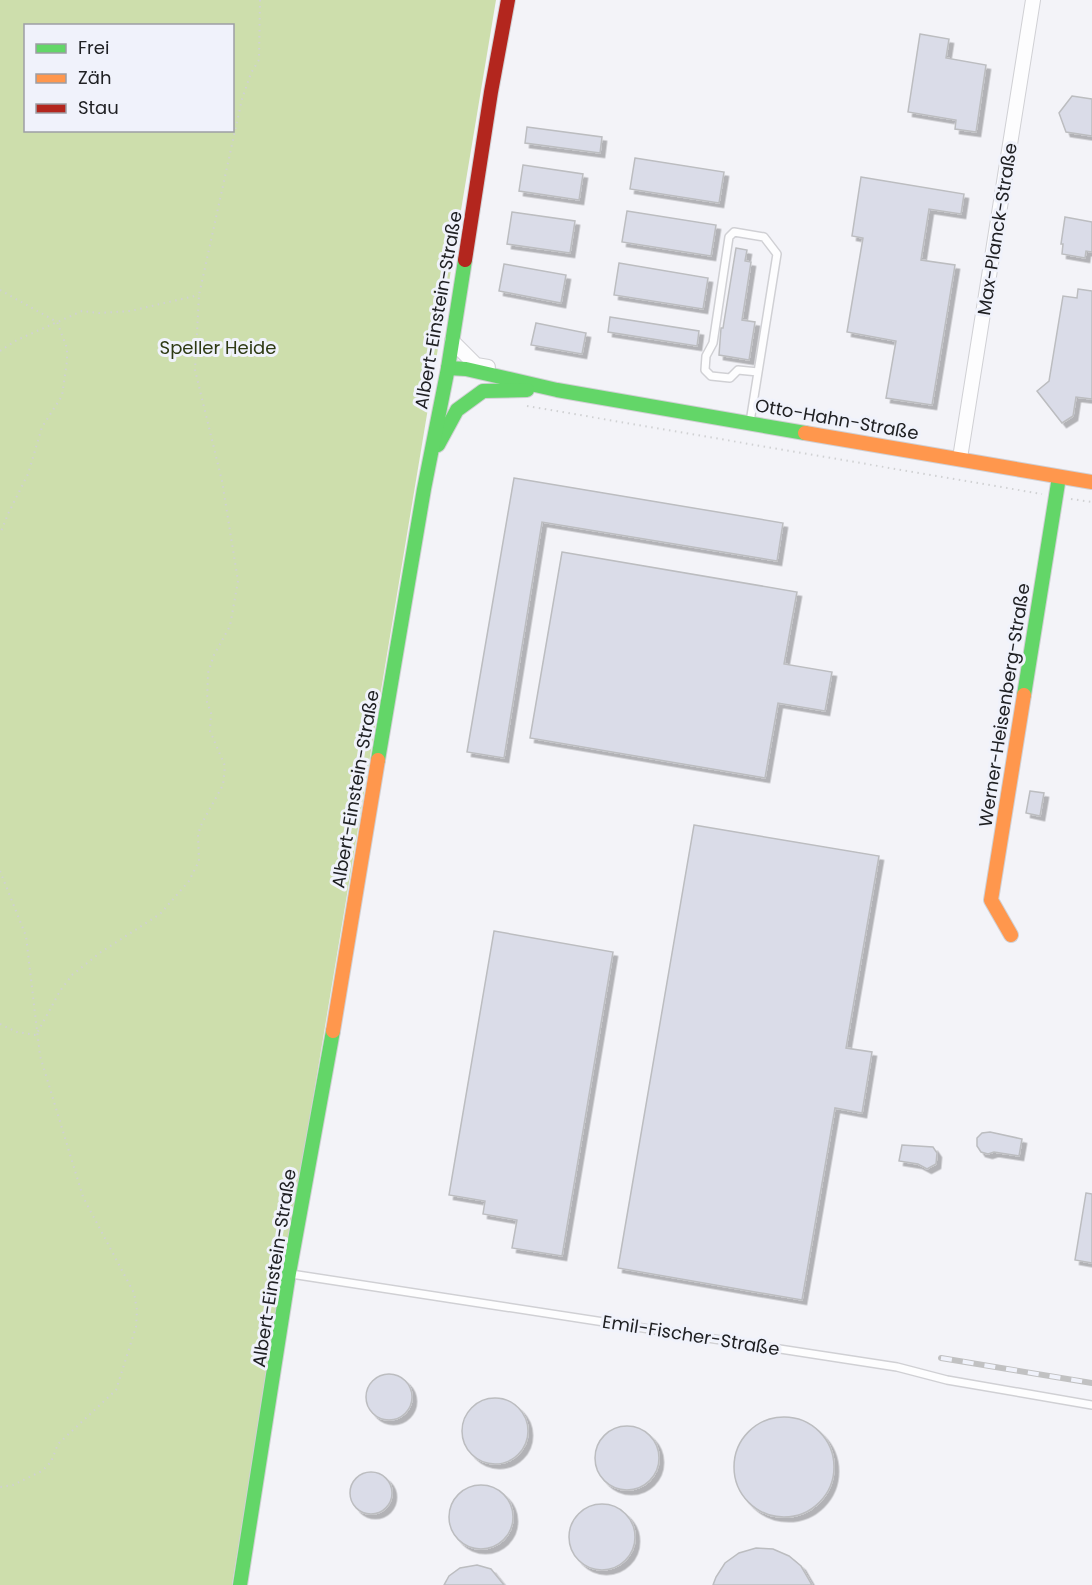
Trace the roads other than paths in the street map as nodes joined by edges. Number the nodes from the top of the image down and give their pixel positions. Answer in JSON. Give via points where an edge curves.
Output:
{"nodes":[{"id":1,"x":506,"y":0,"type":"edge"},
{"id":2,"x":517,"y":0,"type":"edge"},
{"id":3,"x":1033,"y":0,"type":"edge"},
{"id":4,"x":483,"y":150,"type":"junction"},
{"id":5,"x":452,"y":341,"type":"junction"},
{"id":6,"x":448,"y":368,"type":"junction"},
{"id":7,"x":758,"y":372,"type":"junction"},
{"id":8,"x":557,"y":390,"type":"junction"},
{"id":9,"x":575,"y":392,"type":"junction"},
{"id":10,"x":750,"y":423,"type":"junction"},
{"id":11,"x":960,"y":458,"type":"junction"},
{"id":12,"x":430,"y":459,"type":"junction"},
{"id":13,"x":1059,"y":477,"type":"junction"},
{"id":14,"x":1092,"y":482,"type":"edge"},
{"id":15,"x":1011,"y":935,"type":"dead end"},
{"id":16,"x":289,"y":1273,"type":"junction"},
{"id":17,"x":1092,"y":1405,"type":"edge"},
{"id":18,"x":240,"y":1585,"type":"edge"}],
"edges":[{"from":1,"to":4,"type":"main road","name":"Albert-Einstein-Straße"},
{"from":2,"to":4,"type":"main road"},
{"from":3,"to":11,"type":"street","name":"Max-Planck-Straße"},
{"from":4,"to":5,"type":"main road","name":"Albert-Einstein-Straße"},
{"from":5,"to":6,"type":"main road","name":"Albert-Einstein-Straße"},
{"from":5,"to":9,"type":"street","name":"Otto-Hahn-Straße","via":[[476,365],[557,381]]},
{"from":6,"to":8,"type":"main road","name":"Otto-Hahn-Straße"},
{"from":6,"to":12,"type":"main road","name":"Albert-Einstein-Straße"},
{"from":7,"to":7,"type":"lane","via":[[777,254],[764,237],[734,232],[729,237],[713,343],[705,369],[711,376],[730,378],[738,370]]},
{"from":7,"to":10,"type":"lane"},
{"from":8,"to":9,"type":"main road","name":"Otto-Hahn-Straße"},
{"from":8,"to":12,"type":"main road","via":[[483,390],[457,410]]},
{"from":9,"to":10,"type":"main road","name":"Otto-Hahn-Straße"},
{"from":10,"to":11,"type":"main road","name":"Otto-Hahn-Straße"},
{"from":11,"to":13,"type":"main road","name":"Otto-Hahn-Straße"},
{"from":12,"to":16,"type":"main road","name":"Albert-Einstein-Straße"},
{"from":13,"to":14,"type":"main road","name":"Otto-Hahn-Straße"},
{"from":13,"to":15,"type":"main road","name":"Werner-Heisenberg-Straße","via":[[991,900]]},
{"from":16,"to":17,"type":"lane","name":"Emil-Fischer-Straße","via":[[897,1367],[946,1380]]},
{"from":16,"to":18,"type":"main road","name":"Albert-Einstein-Straße"}]}
